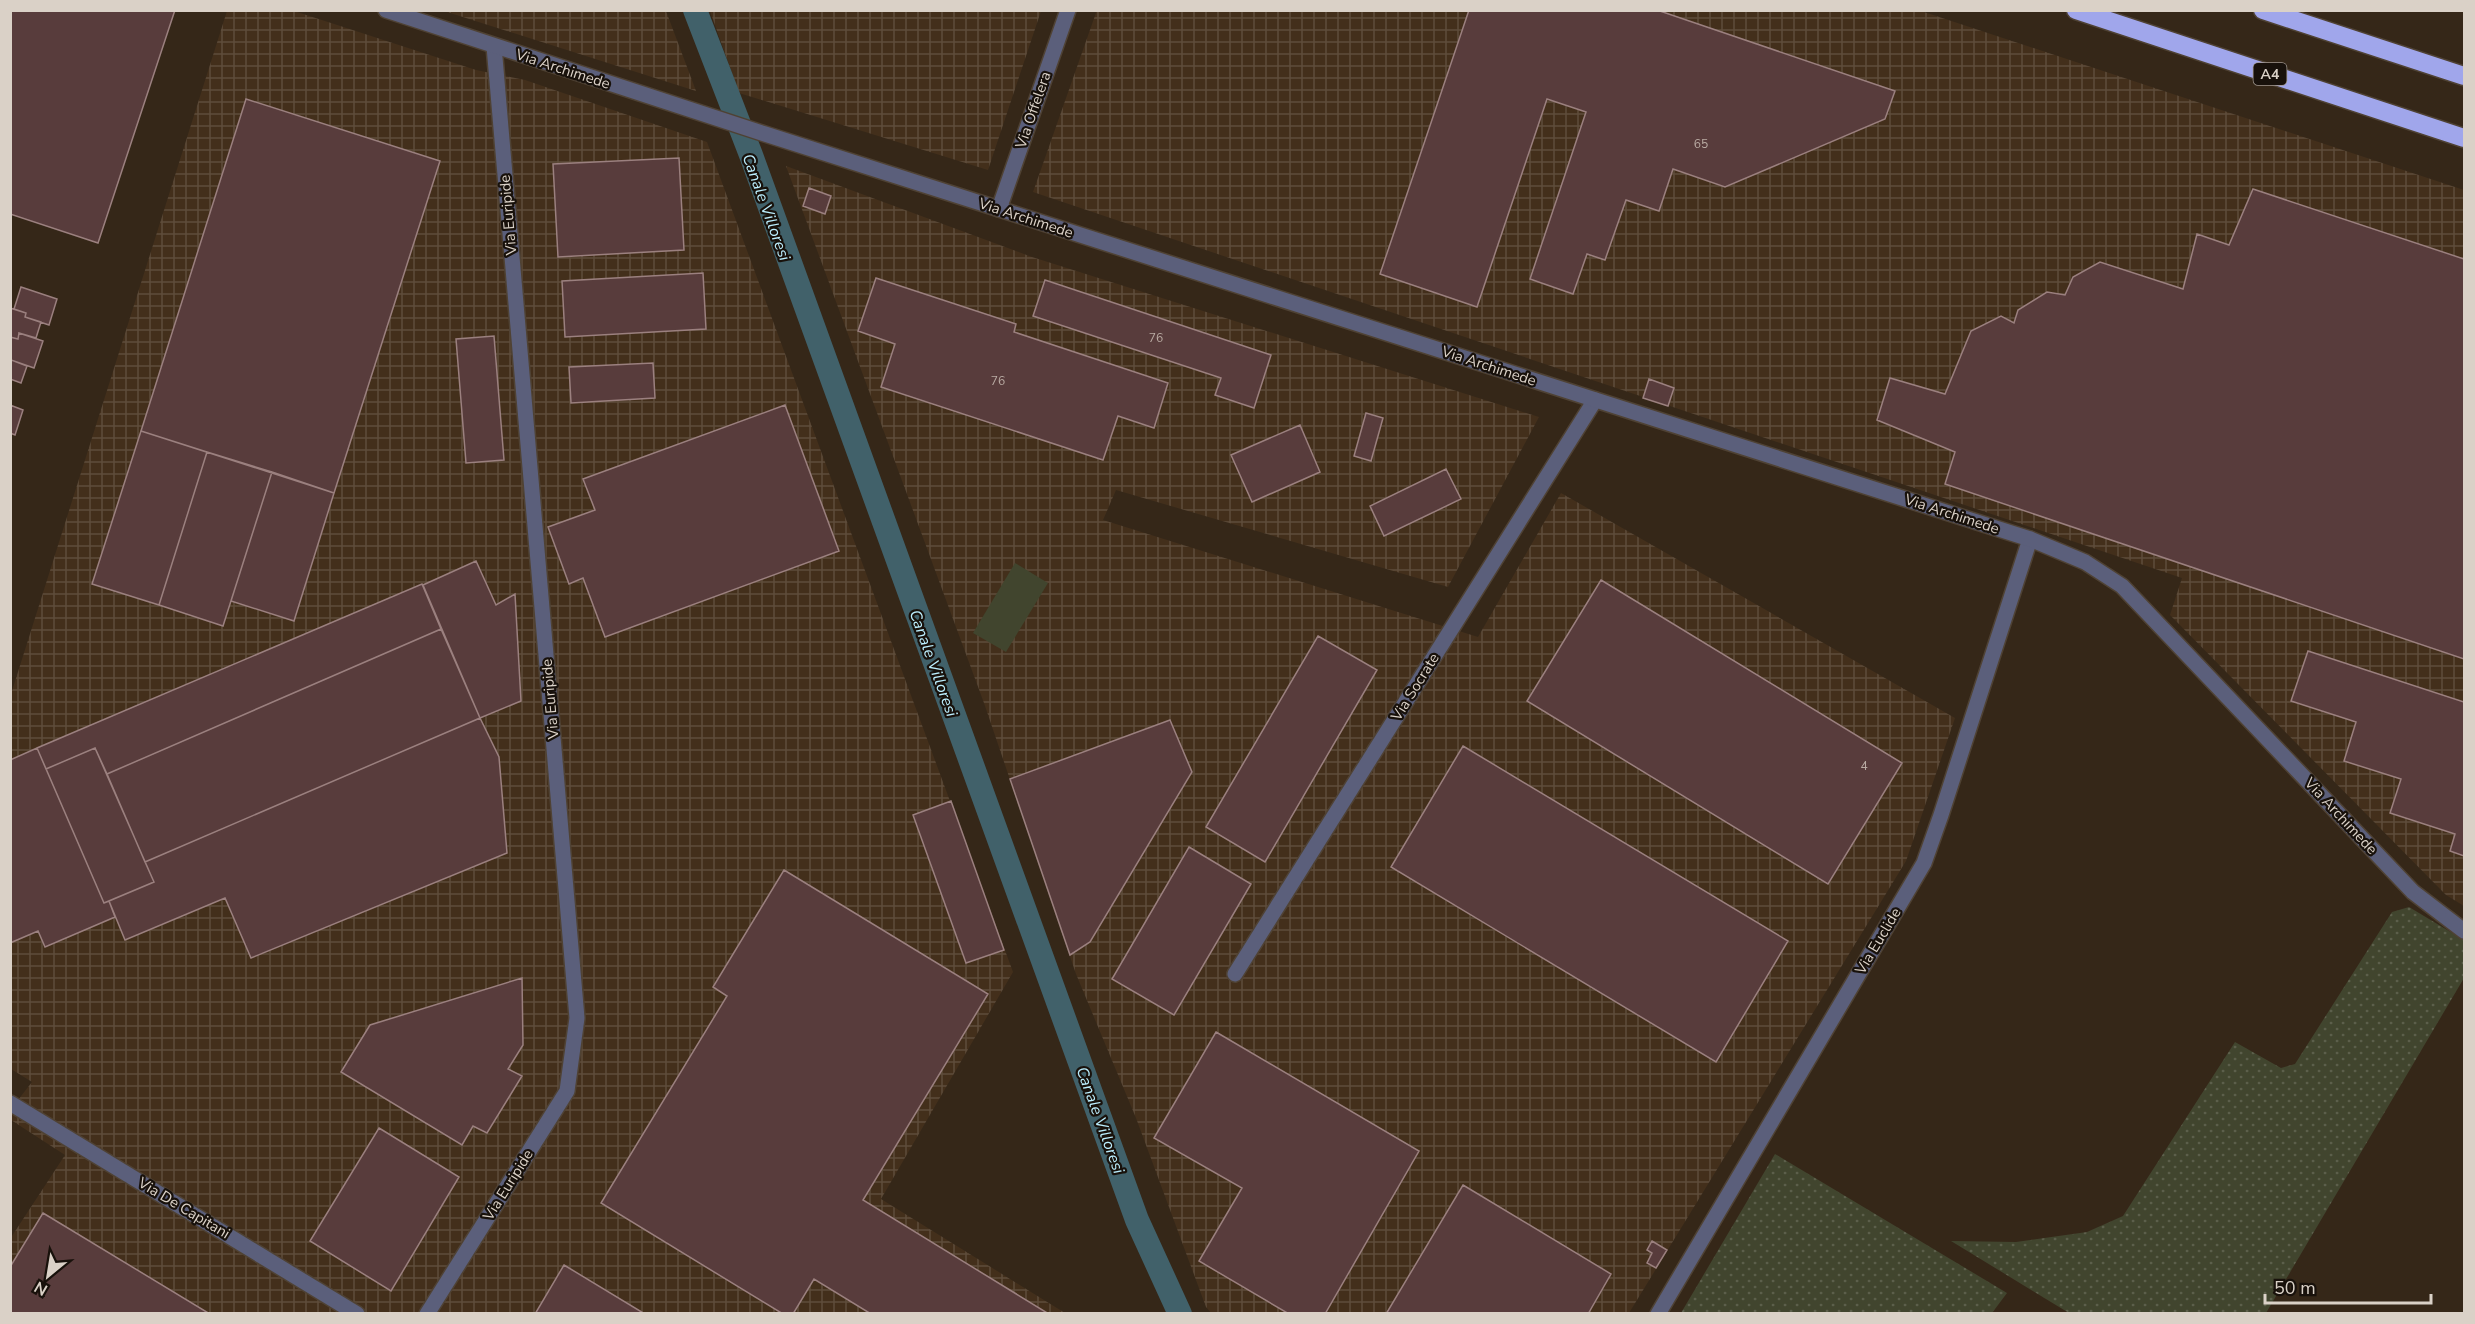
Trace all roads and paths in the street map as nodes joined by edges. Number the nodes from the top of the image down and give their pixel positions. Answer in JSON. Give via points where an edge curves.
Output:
{"nodes":[{"id":1,"x":386,"y":10,"type":"edge"},
{"id":2,"x":1068,"y":10,"type":"edge"},
{"id":3,"x":2076,"y":10,"type":"edge"},
{"id":4,"x":2264,"y":10,"type":"edge"},
{"id":5,"x":494,"y":46,"type":"junction"},
{"id":6,"x":2464,"y":76,"type":"edge"},
{"id":7,"x":2464,"y":138,"type":"edge"},
{"id":8,"x":999,"y":209,"type":"junction"},
{"id":9,"x":1595,"y":400,"type":"junction"},
{"id":10,"x":2030,"y":539,"type":"junction"},
{"id":11,"x":2464,"y":931,"type":"edge"},
{"id":12,"x":1235,"y":974,"type":"dead end"},
{"id":13,"x":10,"y":1103,"type":"edge"},
{"id":14,"x":357,"y":1314,"type":"edge"},
{"id":15,"x":427,"y":1314,"type":"edge"},
{"id":16,"x":1658,"y":1314,"type":"edge"}],
"edges":[{"from":1,"to":5,"type":"street","name":"Via Archimede"},
{"from":2,"to":8,"type":"street","name":"Via Offelera"},
{"from":3,"to":7,"type":"highway","number":"A4"},
{"from":4,"to":6,"type":"highway"},
{"from":5,"to":8,"type":"street","name":"Via Archimede"},
{"from":5,"to":15,"type":"street","name":"Via Euripide","via":[[577,1018],[567,1091]]},
{"from":8,"to":9,"type":"street","name":"Via Archimede"},
{"from":9,"to":10,"type":"street","name":"Via Archimede"},
{"from":9,"to":12,"type":"street","name":"Via Socrate"},
{"from":10,"to":11,"type":"street","name":"Via Archimede","via":[[2085,562],[2122,586],[2413,892]]},
{"from":10,"to":16,"type":"street","name":"Via Euclide","via":[[1924,863]]},
{"from":13,"to":14,"type":"street","name":"Via De Capitani"}]}
